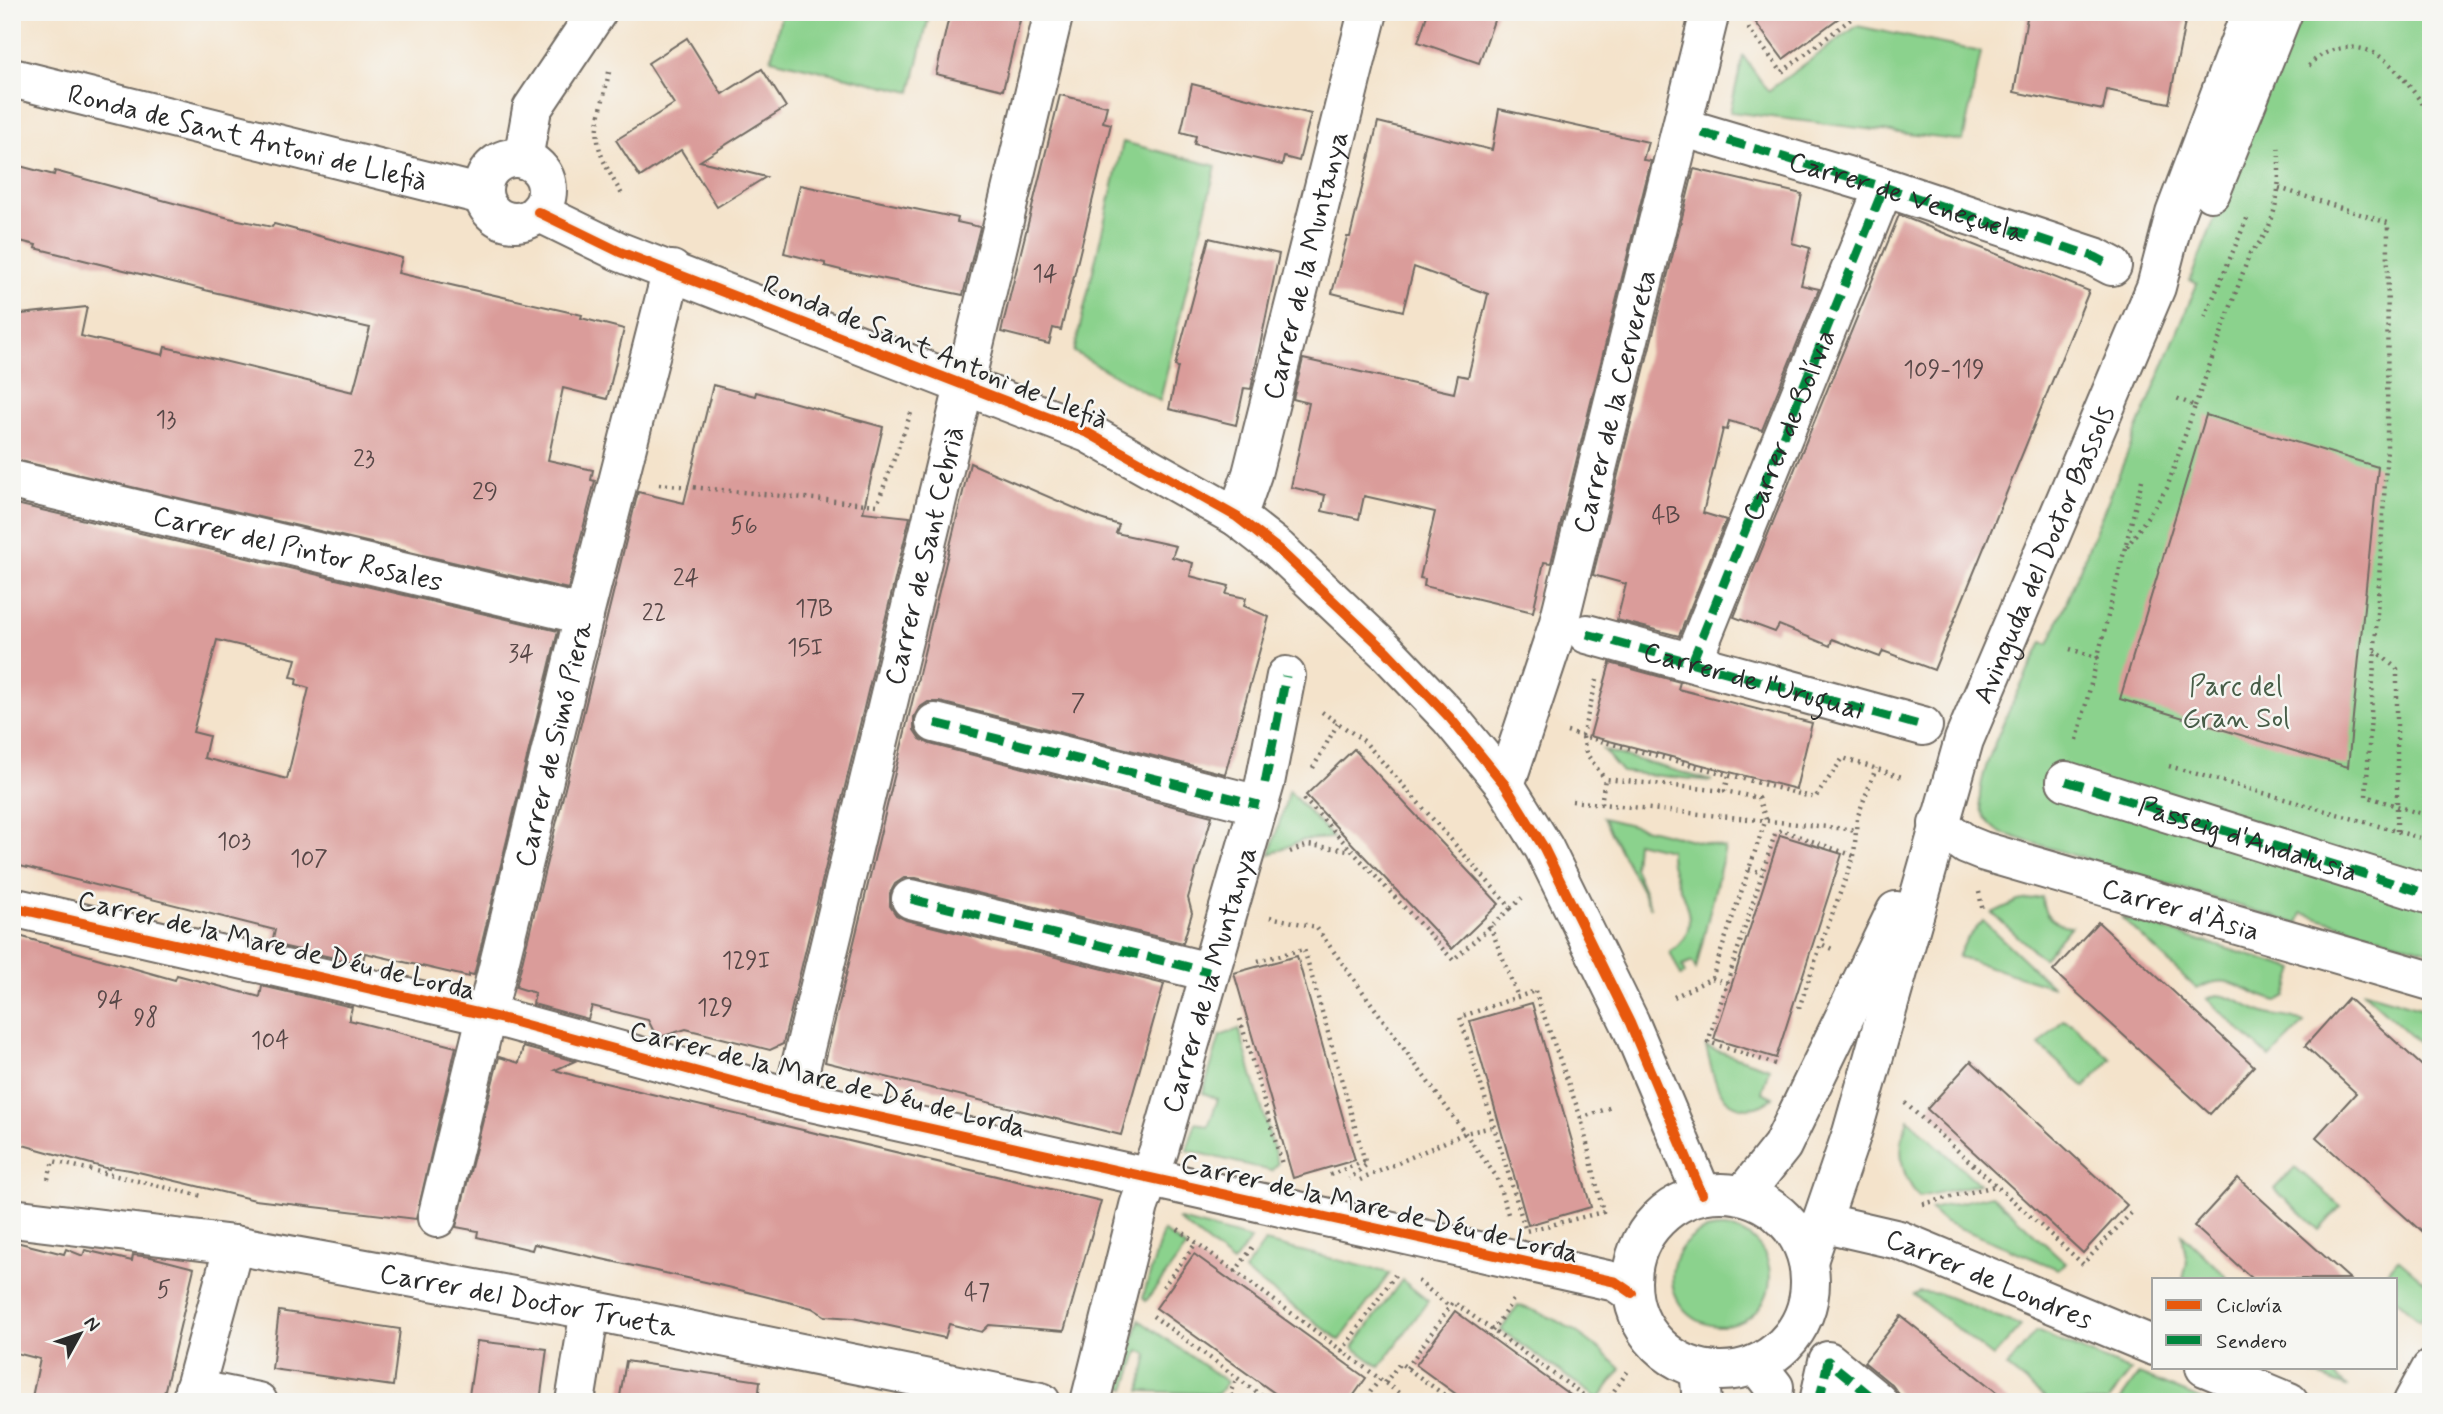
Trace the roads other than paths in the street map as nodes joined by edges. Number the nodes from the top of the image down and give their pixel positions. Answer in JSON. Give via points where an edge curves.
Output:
{"nodes":[{"id":1,"x":597,"y":12,"type":"edge"},
{"id":2,"x":1054,"y":12,"type":"edge"},
{"id":3,"x":1368,"y":12,"type":"edge"},
{"id":4,"x":1710,"y":12,"type":"edge"},
{"id":5,"x":2251,"y":12,"type":"edge"},
{"id":6,"x":2283,"y":12,"type":"edge"},
{"id":7,"x":12,"y":78,"type":"edge"},
{"id":8,"x":1702,"y":133,"type":"dead end"},
{"id":9,"x":523,"y":159,"type":"junction"},
{"id":10,"x":1884,"y":187,"type":"junction"},
{"id":11,"x":483,"y":194,"type":"junction"},
{"id":12,"x":538,"y":212,"type":"junction"},
{"id":13,"x":2112,"y":266,"type":"dead end"},
{"id":14,"x":671,"y":270,"type":"junction"},
{"id":15,"x":2156,"y":287,"type":"junction"},
{"id":16,"x":963,"y":384,"type":"junction"},
{"id":17,"x":12,"y":480,"type":"edge"},
{"id":18,"x":1237,"y":517,"type":"junction"},
{"id":19,"x":584,"y":615,"type":"junction"},
{"id":20,"x":1587,"y":634,"type":"dead end"},
{"id":21,"x":1692,"y":663,"type":"junction"},
{"id":22,"x":1285,"y":681,"type":"road end"},
{"id":23,"x":935,"y":723,"type":"dead end"},
{"id":24,"x":1923,"y":726,"type":"dead end"},
{"id":25,"x":2066,"y":781,"type":"road end"},
{"id":26,"x":1505,"y":785,"type":"junction"},
{"id":27,"x":1274,"y":794,"type":"junction"},
{"id":28,"x":1938,"y":824,"type":"junction"},
{"id":29,"x":2431,"y":895,"type":"edge"},
{"id":30,"x":911,"y":899,"type":"dead end"},
{"id":31,"x":12,"y":907,"type":"edge"},
{"id":32,"x":1227,"y":968,"type":"junction"},
{"id":33,"x":2431,"y":981,"type":"edge"},
{"id":34,"x":487,"y":1015,"type":"junction"},
{"id":35,"x":793,"y":1098,"type":"junction"},
{"id":36,"x":1149,"y":1177,"type":"junction"},
{"id":37,"x":1702,"y":1194,"type":"junction"},
{"id":38,"x":1743,"y":1195,"type":"junction"},
{"id":39,"x":12,"y":1218,"type":"edge"},
{"id":40,"x":437,"y":1218,"type":"dead end"},
{"id":41,"x":1821,"y":1222,"type":"junction"},
{"id":42,"x":234,"y":1245,"type":"junction"},
{"id":43,"x":1808,"y":1261,"type":"junction"},
{"id":44,"x":1632,"y":1293,"type":"junction"},
{"id":45,"x":590,"y":1310,"type":"junction"},
{"id":46,"x":2152,"y":1345,"type":"edge"},
{"id":47,"x":1756,"y":1364,"type":"junction"},
{"id":48,"x":2207,"y":1368,"type":"edge"},
{"id":49,"x":2431,"y":1369,"type":"edge"},
{"id":50,"x":1701,"y":1385,"type":"edge"},
{"id":51,"x":192,"y":1396,"type":"edge"},
{"id":52,"x":258,"y":1402,"type":"edge"},
{"id":53,"x":575,"y":1402,"type":"edge"},
{"id":54,"x":1041,"y":1402,"type":"edge"},
{"id":55,"x":1090,"y":1402,"type":"edge"},
{"id":56,"x":1773,"y":1402,"type":"edge"},
{"id":57,"x":1819,"y":1402,"type":"edge"},
{"id":58,"x":1878,"y":1402,"type":"edge"},
{"id":59,"x":2289,"y":1402,"type":"edge"},
{"id":60,"x":2413,"y":1402,"type":"edge"}],
"edges":[{"from":1,"to":9,"type":"street","via":[[532,109]]},
{"from":2,"to":16,"type":"street","name":"Carrer de Sant Cebrià"},
{"from":3,"to":18,"type":"street","name":"Carrer de la Muntanya","via":[[1252,474]]},
{"from":4,"to":26,"type":"street","name":"Carrer de la Cervereta","via":[[1558,626]]},
{"from":5,"to":15,"type":"street","name":"Avinguda del Doctor Bassols","via":[[2175,214]]},
{"from":6,"to":15,"type":"street","name":"Avinguda del Doctor Bassols","via":[[2197,227]]},
{"from":7,"to":11,"type":"street","name":"Ronda de Sant Antoni de Llefià"},
{"from":8,"to":10,"type":"street","name":"Carrer de Veneçuela"},
{"from":9,"to":11,"type":"street","via":[[508,159],[492,167]]},
{"from":9,"to":12,"type":"street","via":[[536,165],[546,181],[546,200]]},
{"from":10,"to":13,"type":"street","name":"Carrer de Veneçuela"},
{"from":10,"to":21,"type":"street","name":"Carrer de Bolívia"},
{"from":11,"to":12,"type":"street","via":[[491,212],[508,221],[522,221]]},
{"from":12,"to":14,"type":"street","name":"Ronda de Sant Antoni de Llefià","via":[[620,252]]},
{"from":14,"to":16,"type":"street","name":"Ronda de Sant Antoni de Llefià"},
{"from":14,"to":19,"type":"street","name":"Carrer de Simó Piera"},
{"from":15,"to":28,"type":"street","name":"Avinguda del Doctor Bassols","via":[[1964,740]]},
{"from":16,"to":18,"type":"street","name":"Ronda de Sant Antoni de Llefià","via":[[1088,433]]},
{"from":16,"to":35,"type":"street","name":"Carrer de Sant Cebrià"},
{"from":17,"to":19,"type":"street","name":"Carrer del Pintor Rosales"},
{"from":18,"to":26,"type":"street","name":"Ronda de Sant Antoni de Llefià","via":[[1359,623],[1450,718]]},
{"from":19,"to":34,"type":"street","name":"Carrer de Simó Piera"},
{"from":20,"to":21,"type":"street","name":"Carrer de l'Uruguai"},
{"from":21,"to":24,"type":"street","name":"Carrer de l'Uruguai"},
{"from":22,"to":27,"type":"street","name":"Carrer de la Muntanya"},
{"from":23,"to":27,"type":"street"},
{"from":25,"to":29,"type":"street","name":"Passeig d'Andalusia"},
{"from":26,"to":37,"type":"street","name":"Ronda de Sant Antoni de Llefià","via":[[1544,848],[1630,1023]]},
{"from":27,"to":32,"type":"street","name":"Carrer de la Muntanya"},
{"from":28,"to":33,"type":"street","name":"Carrer d'Àsia","via":[[1982,851]]},
{"from":28,"to":38,"type":"street","name":"Avinguda del Doctor Bassols","via":[[1782,1146]]},
{"from":28,"to":41,"type":"street","name":"Avinguda del Doctor Bassols","via":[[1852,1133]]},
{"from":30,"to":32,"type":"street"},
{"from":31,"to":34,"type":"street","name":"Carrer de la Mare de Déu de Lorda"},
{"from":32,"to":36,"type":"street","name":"Carrer de la Muntanya"},
{"from":34,"to":35,"type":"street","name":"Carrer de la Mare de Déu de Lorda"},
{"from":34,"to":40,"type":"street","name":"Carrer de Simó Piera"},
{"from":35,"to":36,"type":"street","name":"Carrer de la Mare de Déu de Lorda"},
{"from":36,"to":44,"type":"street","name":"Carrer de la Mare de Déu de Lorda","via":[[1616,1282]]},
{"from":36,"to":55,"type":"street","name":"Carrer de la Muntanya"},
{"from":37,"to":38,"type":"street"},
{"from":37,"to":44,"type":"street","via":[[1678,1203],[1657,1219],[1641,1241],[1632,1266]]},
{"from":38,"to":43,"type":"street","via":[[1785,1219]]},
{"from":39,"to":42,"type":"street","name":"Carrer del Doctor Trueta"},
{"from":41,"to":43,"type":"street","name":"Avinguda del Doctor Bassols"},
{"from":41,"to":46,"type":"street","name":"Carrer de Londres","via":[[1899,1240]]},
{"from":42,"to":45,"type":"street","name":"Carrer del Doctor Trueta"},
{"from":42,"to":51,"type":"street"},
{"from":43,"to":47,"type":"street","via":[[1811,1282],[1801,1322],[1790,1340]]},
{"from":44,"to":50,"type":"street","via":[[1639,1319],[1654,1341]]},
{"from":45,"to":53,"type":"street"},
{"from":45,"to":54,"type":"street","name":"Carrer del Doctor Trueta"},
{"from":47,"to":50,"type":"street"},
{"from":47,"to":56,"type":"street","via":[[1774,1387]]},
{"from":48,"to":59,"type":"street"},
{"from":49,"to":60,"type":"street"},
{"from":51,"to":52,"type":"street"},
{"from":57,"to":58,"type":"street","via":[[1828,1362]]}]}
